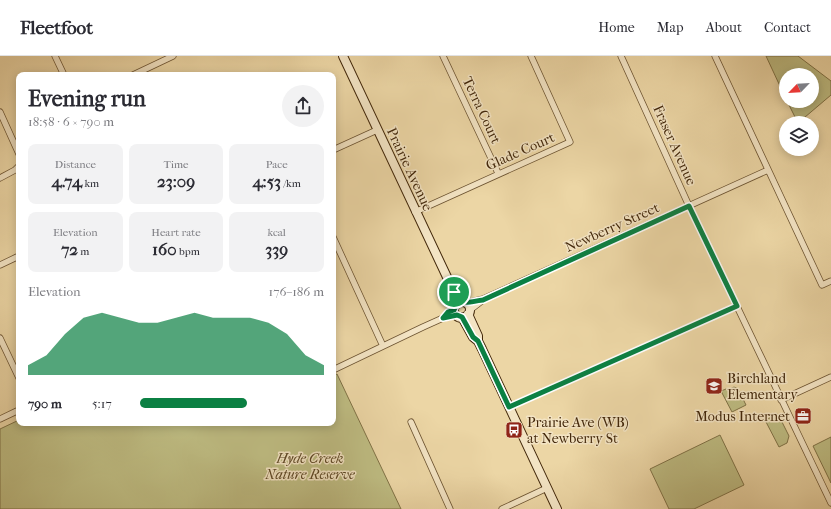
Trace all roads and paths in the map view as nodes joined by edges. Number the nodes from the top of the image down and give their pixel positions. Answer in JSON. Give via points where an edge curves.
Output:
{"nodes":[{"id":1,"x":55,"y":56,"type":"edge"},
{"id":2,"x":173,"y":56,"type":"edge"},
{"id":3,"x":343,"y":56,"type":"edge"},
{"id":4,"x":443,"y":56,"type":"edge"},
{"id":5,"x":531,"y":56,"type":"edge"},
{"id":6,"x":621,"y":56,"type":"edge"},
{"id":7,"x":715,"y":56,"type":"edge"},
{"id":8,"x":63,"y":72,"type":"edge"},
{"id":9,"x":139,"y":72,"type":"edge"},
{"id":10,"x":0,"y":112,"type":"edge"},
{"id":11,"x":377,"y":130,"type":"junction"},
{"id":12,"x":16,"y":147,"type":"edge"},
{"id":13,"x":336,"y":149,"type":"edge"},
{"id":14,"x":16,"y":169,"type":"edge"},
{"id":15,"x":768,"y":170,"type":"junction"},
{"id":16,"x":498,"y":173,"type":"junction"},
{"id":17,"x":0,"y":178,"type":"edge"},
{"id":18,"x":689,"y":206,"type":"junction"},
{"id":19,"x":415,"y":212,"type":"junction"},
{"id":20,"x":336,"y":243,"type":"edge"},
{"id":21,"x":16,"y":257,"type":"edge"},
{"id":22,"x":0,"y":265,"type":"edge"},
{"id":23,"x":831,"y":281,"type":"edge"},
{"id":24,"x":737,"y":306,"type":"junction"},
{"id":25,"x":462,"y":309,"type":"junction"},
{"id":26,"x":0,"y":338,"type":"edge"},
{"id":27,"x":384,"y":346,"type":"junction"},
{"id":28,"x":336,"y":369,"type":"edge"},
{"id":29,"x":16,"y":372,"type":"edge"},
{"id":30,"x":831,"y":377,"type":"edge"},
{"id":31,"x":781,"y":400,"type":"junction"},
{"id":32,"x":509,"y":407,"type":"junction"},
{"id":33,"x":16,"y":411,"type":"edge"},
{"id":34,"x":0,"y":419,"type":"edge"},
{"id":35,"x":411,"y":422,"type":"dead end"},
{"id":36,"x":547,"y":488,"type":"junction"},
{"id":37,"x":831,"y":503,"type":"edge"},
{"id":38,"x":450,"y":509,"type":"edge"},
{"id":39,"x":502,"y":509,"type":"edge"},
{"id":40,"x":557,"y":509,"type":"edge"}],
"edges":[{"from":1,"to":8,"type":"street"},
{"from":2,"to":9,"type":"street"},
{"from":3,"to":11,"type":"main road","name":"Prairie Avenue"},
{"from":4,"to":16,"type":"street","name":"Terra Court"},
{"from":5,"to":16,"type":"street","name":"Glade Court","via":[[570,142]]},
{"from":6,"to":18,"type":"street","name":"Fraser Avenue"},
{"from":7,"to":15,"type":"street"},
{"from":10,"to":12,"type":"street"},
{"from":11,"to":13,"type":"street"},
{"from":11,"to":19,"type":"main road","name":"Prairie Avenue"},
{"from":14,"to":17,"type":"street"},
{"from":15,"to":18,"type":"street","name":"Newberry Street"},
{"from":15,"to":23,"type":"street","via":[[822,285]]},
{"from":16,"to":19,"type":"street","name":"Glade Court"},
{"from":18,"to":24,"type":"street","name":"Fraser Avenue"},
{"from":18,"to":25,"type":"street","name":"Newberry Street"},
{"from":19,"to":25,"type":"main road","name":"Prairie Avenue"},
{"from":20,"to":27,"type":"street"},
{"from":21,"to":22,"type":"street"},
{"from":24,"to":31,"type":"street","name":"Fraser Avenue"},
{"from":24,"to":32,"type":"street"},
{"from":25,"to":27,"type":"street","name":"Newberry Street"},
{"from":25,"to":32,"type":"main road","name":"Prairie Avenue","via":[[473,337],[478,341]]},
{"from":26,"to":29,"type":"street"},
{"from":27,"to":28,"type":"street","name":"Newberry Street"},
{"from":30,"to":31,"type":"street"},
{"from":31,"to":37,"type":"street","name":"Fraser Avenue"},
{"from":32,"to":36,"type":"main road","name":"Prairie Avenue"},
{"from":33,"to":34,"type":"street"},
{"from":35,"to":38,"type":"street"},
{"from":36,"to":39,"type":"street"},
{"from":36,"to":40,"type":"main road","name":"Prairie Avenue"}]}
